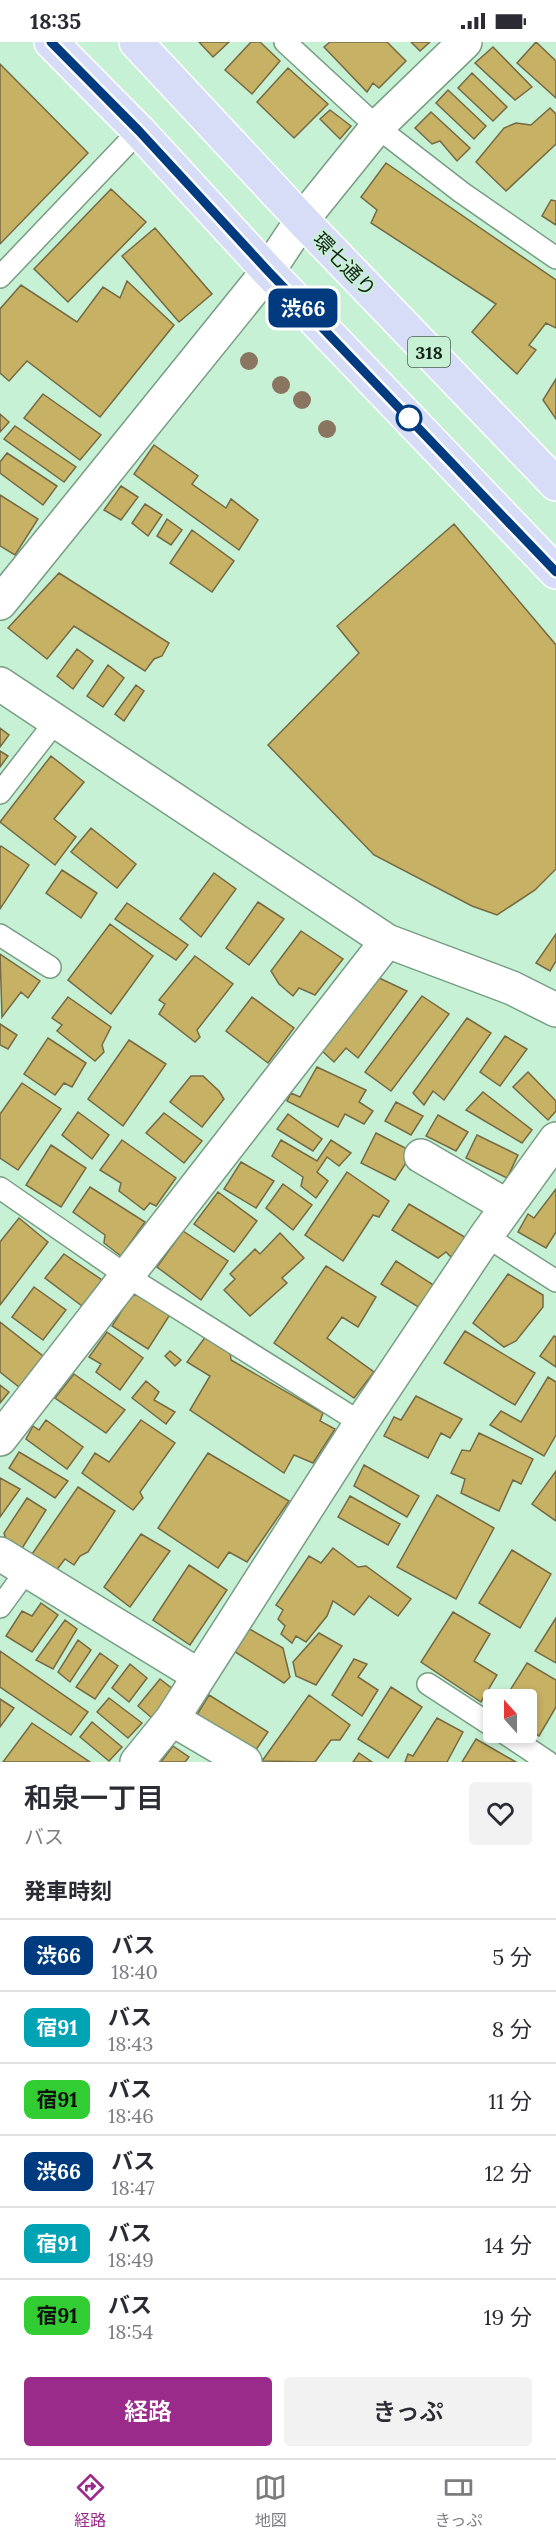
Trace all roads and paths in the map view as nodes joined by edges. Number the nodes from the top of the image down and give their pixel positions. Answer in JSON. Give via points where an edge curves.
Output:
{"nodes":[{"id":1,"x":51,"y":42,"type":"edge"},
{"id":2,"x":136,"y":42,"type":"edge"},
{"id":3,"x":285,"y":42,"type":"edge"},
{"id":4,"x":465,"y":42,"type":"edge"},
{"id":5,"x":377,"y":128,"type":"junction"},
{"id":6,"x":139,"y":131,"type":"junction"},
{"id":7,"x":302,"y":220,"type":"junction"},
{"id":8,"x":556,"y":258,"type":"edge"},
{"id":9,"x":268,"y":271,"type":"junction"},
{"id":10,"x":0,"y":277,"type":"edge"},
{"id":11,"x":556,"y":484,"type":"edge"},
{"id":12,"x":556,"y":572,"type":"edge"},
{"id":13,"x":0,"y":603,"type":"edge"},
{"id":14,"x":0,"y":684,"type":"edge"},
{"id":15,"x":56,"y":721,"type":"junction"},
{"id":16,"x":0,"y":793,"type":"edge"},
{"id":17,"x":0,"y":935,"type":"edge"},
{"id":18,"x":387,"y":941,"type":"junction"},
{"id":19,"x":50,"y":967,"type":"dead end"},
{"id":20,"x":556,"y":1010,"type":"edge"},
{"id":21,"x":556,"y":1139,"type":"edge"},
{"id":22,"x":420,"y":1156,"type":"dead end"},
{"id":23,"x":3,"y":1197,"type":"edge"},
{"id":24,"x":507,"y":1206,"type":"junction"},
{"id":25,"x":486,"y":1236,"type":"junction"},
{"id":26,"x":128,"y":1276,"type":"junction"},
{"id":27,"x":556,"y":1281,"type":"edge"},
{"id":28,"x":361,"y":1423,"type":"junction"},
{"id":29,"x":0,"y":1438,"type":"edge"},
{"id":30,"x":14,"y":1562,"type":"edge"},
{"id":31,"x":0,"y":1607,"type":"edge"},
{"id":32,"x":198,"y":1675,"type":"junction"},
{"id":33,"x":428,"y":1684,"type":"dead end"},
{"id":34,"x":172,"y":1719,"type":"junction"},
{"id":35,"x":483,"y":1719,"type":"edge"},
{"id":36,"x":520,"y":1743,"type":"edge"},
{"id":37,"x":556,"y":1751,"type":"edge"},
{"id":38,"x":137,"y":1762,"type":"edge"},
{"id":39,"x":245,"y":1762,"type":"edge"},
{"id":40,"x":549,"y":1762,"type":"edge"}],
"edges":[{"from":1,"to":6,"type":"main road"},
{"from":2,"to":7,"type":"main road","name":"環七通り","number":"318"},
{"from":3,"to":5,"type":"lane"},
{"from":4,"to":5,"type":"street"},
{"from":5,"to":7,"type":"street"},
{"from":5,"to":8,"type":"lane"},
{"from":6,"to":9,"type":"main road"},
{"from":6,"to":10,"type":"lane"},
{"from":7,"to":9,"type":"street"},
{"from":7,"to":11,"type":"main road","name":"環七通り","number":"318"},
{"from":9,"to":12,"type":"main road"},
{"from":9,"to":13,"type":"street"},
{"from":14,"to":15,"type":"street"},
{"from":15,"to":16,"type":"lane"},
{"from":15,"to":18,"type":"street"},
{"from":17,"to":19,"type":"lane"},
{"from":18,"to":20,"type":"street","via":[[512,988]]},
{"from":18,"to":26,"type":"street"},
{"from":21,"to":24,"type":"street"},
{"from":22,"to":24,"type":"street"},
{"from":23,"to":26,"type":"lane"},
{"from":24,"to":25,"type":"street"},
{"from":25,"to":27,"type":"lane"},
{"from":25,"to":28,"type":"street"},
{"from":26,"to":28,"type":"lane"},
{"from":26,"to":29,"type":"street"},
{"from":28,"to":32,"type":"street"},
{"from":30,"to":31,"type":"lane"},
{"from":30,"to":32,"type":"street"},
{"from":32,"to":34,"type":"street"},
{"from":33,"to":35,"type":"lane"},
{"from":34,"to":38,"type":"street"},
{"from":34,"to":39,"type":"street"},
{"from":36,"to":40,"type":"lane"},
{"from":37,"to":40,"type":"lane"}]}
